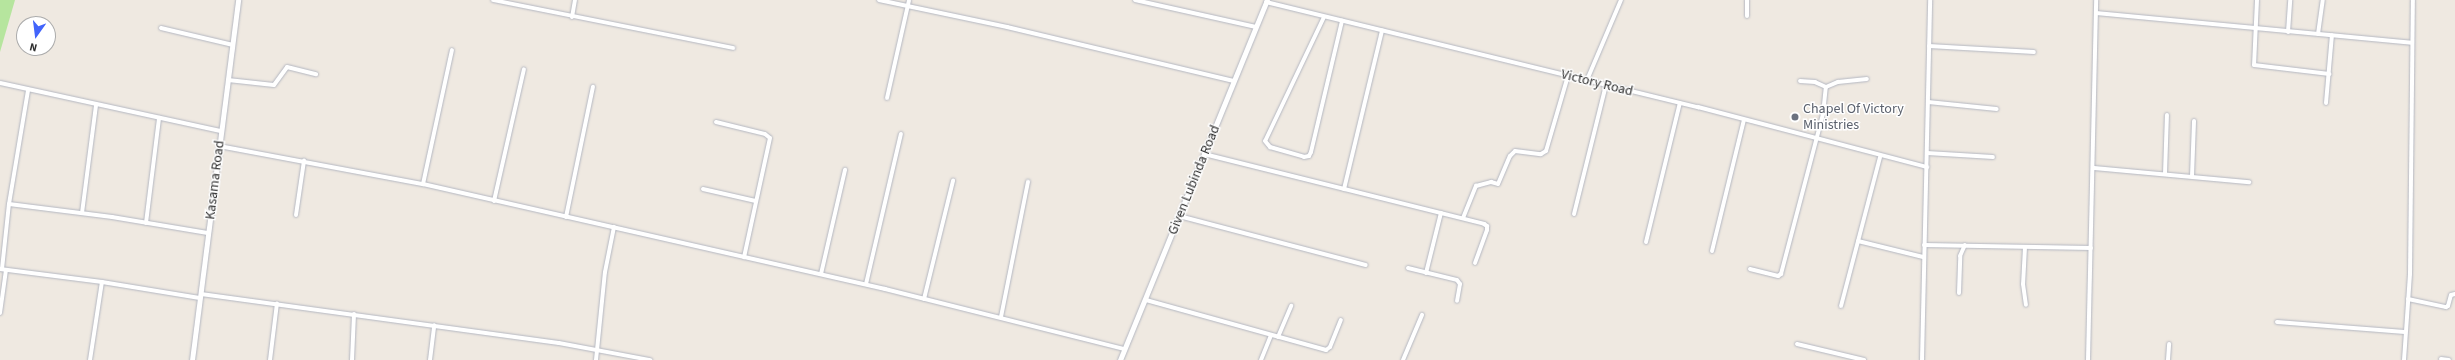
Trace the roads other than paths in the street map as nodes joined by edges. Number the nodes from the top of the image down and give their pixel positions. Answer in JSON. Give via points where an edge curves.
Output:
{"nodes":[{"id":1,"x":238,"y":0,"type":"edge"},
{"id":2,"x":492,"y":0,"type":"edge"},
{"id":3,"x":575,"y":0,"type":"edge"},
{"id":4,"x":879,"y":0,"type":"edge"},
{"id":5,"x":909,"y":0,"type":"edge"},
{"id":6,"x":1135,"y":0,"type":"edge"},
{"id":7,"x":1621,"y":0,"type":"edge"},
{"id":8,"x":1747,"y":0,"type":"edge"},
{"id":9,"x":1930,"y":0,"type":"edge"},
{"id":10,"x":2096,"y":0,"type":"edge"},
{"id":11,"x":2257,"y":0,"type":"edge"},
{"id":12,"x":2290,"y":0,"type":"edge"},
{"id":13,"x":2323,"y":0,"type":"edge"},
{"id":14,"x":2413,"y":0,"type":"edge"},
{"id":15,"x":1267,"y":1,"type":"edge"},
{"id":16,"x":908,"y":6,"type":"junction"},
{"id":17,"x":2096,"y":13,"type":"junction"},
{"id":18,"x":572,"y":16,"type":"junction"},
{"id":19,"x":1747,"y":16,"type":"dead end"},
{"id":20,"x":1324,"y":17,"type":"junction"},
{"id":21,"x":1342,"y":21,"type":"junction"},
{"id":22,"x":160,"y":28,"type":"dead end"},
{"id":23,"x":1256,"y":28,"type":"junction"},
{"id":24,"x":2256,"y":28,"type":"junction"},
{"id":25,"x":1382,"y":31,"type":"junction"},
{"id":26,"x":2288,"y":32,"type":"junction"},
{"id":27,"x":2318,"y":34,"type":"junction"},
{"id":28,"x":2332,"y":35,"type":"junction"},
{"id":29,"x":2412,"y":43,"type":"junction"},
{"id":30,"x":233,"y":45,"type":"junction"},
{"id":31,"x":1929,"y":46,"type":"junction"},
{"id":32,"x":733,"y":48,"type":"dead end"},
{"id":33,"x":452,"y":50,"type":"dead end"},
{"id":34,"x":2034,"y":52,"type":"dead end"},
{"id":35,"x":524,"y":69,"type":"dead end"},
{"id":36,"x":316,"y":74,"type":"dead end"},
{"id":37,"x":2329,"y":74,"type":"junction"},
{"id":38,"x":1568,"y":76,"type":"junction"},
{"id":39,"x":228,"y":80,"type":"junction"},
{"id":40,"x":1587,"y":80,"type":"junction"},
{"id":41,"x":1867,"y":80,"type":"dead end"},
{"id":42,"x":1234,"y":81,"type":"junction"},
{"id":43,"x":1800,"y":81,"type":"dead end"},
{"id":44,"x":0,"y":83,"type":"edge"},
{"id":45,"x":1606,"y":85,"type":"junction"},
{"id":46,"x":593,"y":87,"type":"dead end"},
{"id":47,"x":1826,"y":87,"type":"junction"},
{"id":48,"x":28,"y":90,"type":"junction"},
{"id":49,"x":887,"y":98,"type":"dead end"},
{"id":50,"x":1928,"y":102,"type":"junction"},
{"id":51,"x":1680,"y":103,"type":"junction"},
{"id":52,"x":2326,"y":103,"type":"dead end"},
{"id":53,"x":96,"y":105,"type":"junction"},
{"id":54,"x":1997,"y":109,"type":"dead end"},
{"id":55,"x":2166,"y":114,"type":"dead end"},
{"id":56,"x":160,"y":118,"type":"junction"},
{"id":57,"x":1744,"y":120,"type":"junction"},
{"id":58,"x":2194,"y":121,"type":"dead end"},
{"id":59,"x":716,"y":122,"type":"dead end"},
{"id":60,"x":221,"y":131,"type":"junction"},
{"id":61,"x":901,"y":134,"type":"dead end"},
{"id":62,"x":1816,"y":139,"type":"junction"},
{"id":63,"x":220,"y":146,"type":"junction"},
{"id":64,"x":1927,"y":153,"type":"junction"},
{"id":65,"x":1204,"y":154,"type":"junction"},
{"id":66,"x":1880,"y":157,"type":"junction"},
{"id":67,"x":1993,"y":157,"type":"dead end"},
{"id":68,"x":304,"y":161,"type":"junction"},
{"id":69,"x":1927,"y":167,"type":"junction"},
{"id":70,"x":2094,"y":168,"type":"junction"},
{"id":71,"x":844,"y":170,"type":"dead end"},
{"id":72,"x":2165,"y":174,"type":"junction"},
{"id":73,"x":2192,"y":176,"type":"junction"},
{"id":74,"x":953,"y":181,"type":"dead end"},
{"id":75,"x":1028,"y":182,"type":"dead end"},
{"id":76,"x":2249,"y":182,"type":"dead end"},
{"id":77,"x":423,"y":184,"type":"junction"},
{"id":78,"x":703,"y":189,"type":"dead end"},
{"id":79,"x":1344,"y":189,"type":"junction"},
{"id":80,"x":494,"y":201,"type":"junction"},
{"id":81,"x":756,"y":201,"type":"junction"},
{"id":82,"x":9,"y":204,"type":"junction"},
{"id":83,"x":82,"y":213,"type":"junction"},
{"id":84,"x":1441,"y":213,"type":"junction"},
{"id":85,"x":1574,"y":214,"type":"dead end"},
{"id":86,"x":296,"y":215,"type":"dead end"},
{"id":87,"x":1179,"y":216,"type":"junction"},
{"id":88,"x":566,"y":217,"type":"junction"},
{"id":89,"x":1463,"y":218,"type":"junction"},
{"id":90,"x":146,"y":222,"type":"junction"},
{"id":91,"x":614,"y":228,"type":"junction"},
{"id":92,"x":208,"y":233,"type":"junction"},
{"id":93,"x":1646,"y":242,"type":"dead end"},
{"id":94,"x":1858,"y":242,"type":"junction"},
{"id":95,"x":1924,"y":245,"type":"junction"},
{"id":96,"x":1965,"y":246,"type":"junction"},
{"id":97,"x":2025,"y":247,"type":"junction"},
{"id":98,"x":2091,"y":248,"type":"junction"},
{"id":99,"x":1712,"y":250,"type":"dead end"},
{"id":100,"x":744,"y":256,"type":"junction"},
{"id":101,"x":1923,"y":257,"type":"junction"},
{"id":102,"x":1475,"y":263,"type":"dead end"},
{"id":103,"x":1366,"y":265,"type":"dead end"},
{"id":104,"x":1408,"y":268,"type":"dead end"},
{"id":105,"x":3,"y":269,"type":"edge"},
{"id":106,"x":1750,"y":269,"type":"dead end"},
{"id":107,"x":1426,"y":273,"type":"junction"},
{"id":108,"x":821,"y":274,"type":"junction"},
{"id":109,"x":102,"y":282,"type":"junction"},
{"id":110,"x":866,"y":284,"type":"junction"},
{"id":111,"x":1959,"y":293,"type":"dead end"},
{"id":112,"x":2455,"y":294,"type":"edge"},
{"id":113,"x":200,"y":296,"type":"junction"},
{"id":114,"x":924,"y":299,"type":"junction"},
{"id":115,"x":2408,"y":299,"type":"junction"},
{"id":116,"x":1146,"y":300,"type":"junction"},
{"id":117,"x":1457,"y":301,"type":"dead end"},
{"id":118,"x":277,"y":303,"type":"junction"},
{"id":119,"x":2026,"y":305,"type":"dead end"},
{"id":120,"x":1291,"y":306,"type":"dead end"},
{"id":121,"x":1841,"y":306,"type":"dead end"},
{"id":122,"x":0,"y":313,"type":"edge"},
{"id":123,"x":354,"y":314,"type":"junction"},
{"id":124,"x":1422,"y":315,"type":"dead end"},
{"id":125,"x":1001,"y":317,"type":"junction"},
{"id":126,"x":1341,"y":320,"type":"dead end"},
{"id":127,"x":2277,"y":322,"type":"dead end"},
{"id":128,"x":434,"y":325,"type":"junction"},
{"id":129,"x":2405,"y":332,"type":"junction"},
{"id":130,"x":1271,"y":335,"type":"junction"},
{"id":131,"x":1278,"y":337,"type":"junction"},
{"id":132,"x":1797,"y":344,"type":"dead end"},
{"id":133,"x":2169,"y":344,"type":"dead end"},
{"id":134,"x":1124,"y":349,"type":"junction"},
{"id":135,"x":597,"y":350,"type":"junction"},
{"id":136,"x":2441,"y":359,"type":"dead end"},
{"id":137,"x":90,"y":360,"type":"edge"},
{"id":138,"x":192,"y":360,"type":"edge"},
{"id":139,"x":270,"y":360,"type":"edge"},
{"id":140,"x":352,"y":360,"type":"edge"},
{"id":141,"x":430,"y":360,"type":"edge"},
{"id":142,"x":596,"y":360,"type":"edge"},
{"id":143,"x":650,"y":360,"type":"edge"},
{"id":144,"x":1120,"y":360,"type":"edge"},
{"id":145,"x":1261,"y":360,"type":"edge"},
{"id":146,"x":1403,"y":360,"type":"edge"},
{"id":147,"x":1864,"y":360,"type":"edge"},
{"id":148,"x":1922,"y":360,"type":"edge"},
{"id":149,"x":2088,"y":360,"type":"edge"},
{"id":150,"x":2168,"y":360,"type":"edge"},
{"id":151,"x":2404,"y":360,"type":"edge"},
{"id":152,"x":2449,"y":360,"type":"edge"}],
"edges":[{"from":1,"to":30,"type":"street","name":"Kasama Road"},
{"from":2,"to":18,"type":"street"},
{"from":3,"to":18,"type":"street"},
{"from":4,"to":16,"type":"street"},
{"from":5,"to":16,"type":"street"},
{"from":6,"to":23,"type":"street"},
{"from":7,"to":40,"type":"street"},
{"from":8,"to":19,"type":"street"},
{"from":9,"to":31,"type":"street"},
{"from":10,"to":17,"type":"street"},
{"from":11,"to":24,"type":"street"},
{"from":12,"to":26,"type":"street"},
{"from":13,"to":27,"type":"street"},
{"from":14,"to":29,"type":"street"},
{"from":15,"to":20,"type":"street","name":"Victory Road"},
{"from":15,"to":23,"type":"street","name":"Given Lubinda Road"},
{"from":16,"to":42,"type":"street"},
{"from":16,"to":49,"type":"street"},
{"from":17,"to":24,"type":"street"},
{"from":17,"to":70,"type":"street"},
{"from":18,"to":32,"type":"street"},
{"from":20,"to":21,"type":"street","name":"Victory Road"},
{"from":20,"to":21,"type":"street","via":[[1265,141],[1270,147],[1304,157],[1309,156],[1311,152]]},
{"from":21,"to":25,"type":"street","name":"Victory Road"},
{"from":22,"to":30,"type":"street"},
{"from":23,"to":42,"type":"street","name":"Given Lubinda Road"},
{"from":24,"to":26,"type":"street"},
{"from":24,"to":37,"type":"street","via":[[2254,65]]},
{"from":25,"to":38,"type":"street","name":"Victory Road"},
{"from":25,"to":79,"type":"street"},
{"from":26,"to":27,"type":"street"},
{"from":27,"to":28,"type":"street"},
{"from":28,"to":29,"type":"street"},
{"from":28,"to":37,"type":"street"},
{"from":29,"to":115,"type":"street"},
{"from":30,"to":39,"type":"street","name":"Kasama Road"},
{"from":31,"to":34,"type":"street"},
{"from":31,"to":50,"type":"street"},
{"from":33,"to":77,"type":"street"},
{"from":35,"to":80,"type":"street"},
{"from":36,"to":39,"type":"street","via":[[287,68],[274,85]]},
{"from":37,"to":52,"type":"street"},
{"from":38,"to":40,"type":"street","name":"Victory Road"},
{"from":38,"to":89,"type":"street","via":[[1546,151],[1541,154],[1515,151],[1510,156],[1498,184],[1491,182],[1476,186]]},
{"from":39,"to":60,"type":"street","name":"Kasama Road"},
{"from":40,"to":45,"type":"street","name":"Victory Road"},
{"from":41,"to":47,"type":"street","via":[[1838,82]]},
{"from":42,"to":65,"type":"street","name":"Given Lubinda Road"},
{"from":43,"to":47,"type":"street","via":[[1815,82]]},
{"from":44,"to":48,"type":"street"},
{"from":45,"to":51,"type":"street","name":"Victory Road"},
{"from":45,"to":85,"type":"street"},
{"from":46,"to":88,"type":"street"},
{"from":47,"to":62,"type":"street","via":[[1823,114]]},
{"from":48,"to":53,"type":"street"},
{"from":48,"to":82,"type":"street"},
{"from":50,"to":54,"type":"street"},
{"from":50,"to":64,"type":"street"},
{"from":51,"to":57,"type":"street","name":"Victory Road"},
{"from":51,"to":93,"type":"street"},
{"from":53,"to":56,"type":"street"},
{"from":53,"to":83,"type":"street"},
{"from":55,"to":72,"type":"street"},
{"from":56,"to":60,"type":"street"},
{"from":56,"to":90,"type":"street"},
{"from":57,"to":62,"type":"street","name":"Victory Road"},
{"from":57,"to":99,"type":"street"},
{"from":58,"to":73,"type":"street"},
{"from":59,"to":81,"type":"street","via":[[764,134],[770,138]]},
{"from":60,"to":63,"type":"street","name":"Kasama Road"},
{"from":61,"to":110,"type":"street"},
{"from":62,"to":66,"type":"street","name":"Victory Road"},
{"from":62,"to":106,"type":"street","via":[[1781,274],[1778,276]]},
{"from":63,"to":68,"type":"street"},
{"from":63,"to":92,"type":"street","name":"Kasama Road"},
{"from":64,"to":67,"type":"street"},
{"from":64,"to":69,"type":"street"},
{"from":65,"to":79,"type":"street"},
{"from":65,"to":87,"type":"street","name":"Given Lubinda Road"},
{"from":66,"to":69,"type":"street","name":"Victory Road"},
{"from":66,"to":94,"type":"street"},
{"from":68,"to":77,"type":"street"},
{"from":68,"to":86,"type":"street"},
{"from":69,"to":95,"type":"street"},
{"from":70,"to":72,"type":"street"},
{"from":70,"to":98,"type":"street"},
{"from":71,"to":108,"type":"street"},
{"from":72,"to":73,"type":"street"},
{"from":73,"to":76,"type":"street"},
{"from":74,"to":114,"type":"street"},
{"from":75,"to":125,"type":"street"},
{"from":77,"to":80,"type":"street"},
{"from":78,"to":81,"type":"street"},
{"from":79,"to":84,"type":"street"},
{"from":80,"to":88,"type":"street"},
{"from":81,"to":100,"type":"street"},
{"from":82,"to":83,"type":"street"},
{"from":82,"to":105,"type":"street"},
{"from":83,"to":90,"type":"street"},
{"from":84,"to":89,"type":"street"},
{"from":84,"to":107,"type":"street"},
{"from":87,"to":103,"type":"street"},
{"from":87,"to":116,"type":"street","name":"Given Lubinda Road"},
{"from":88,"to":91,"type":"street"},
{"from":89,"to":102,"type":"street","via":[[1487,226]]},
{"from":90,"to":92,"type":"street"},
{"from":91,"to":100,"type":"street"},
{"from":91,"to":135,"type":"street","via":[[605,272]]},
{"from":92,"to":113,"type":"street","name":"Kasama Road"},
{"from":94,"to":101,"type":"street"},
{"from":94,"to":121,"type":"street"},
{"from":95,"to":96,"type":"street"},
{"from":95,"to":101,"type":"street"},
{"from":96,"to":97,"type":"street"},
{"from":96,"to":111,"type":"street","via":[[1960,256]]},
{"from":97,"to":98,"type":"street"},
{"from":97,"to":119,"type":"street","via":[[2023,284]]},
{"from":98,"to":149,"type":"street"},
{"from":100,"to":108,"type":"street"},
{"from":101,"to":148,"type":"street"},
{"from":104,"to":107,"type":"street"},
{"from":105,"to":109,"type":"street"},
{"from":105,"to":122,"type":"street"},
{"from":107,"to":117,"type":"street","via":[[1459,282]]},
{"from":108,"to":110,"type":"street"},
{"from":109,"to":113,"type":"street"},
{"from":109,"to":137,"type":"street"},
{"from":110,"to":114,"type":"street"},
{"from":112,"to":115,"type":"street","via":[[2451,295],[2446,307]]},
{"from":113,"to":118,"type":"street"},
{"from":113,"to":138,"type":"street","name":"Kasama Road"},
{"from":114,"to":125,"type":"street"},
{"from":115,"to":129,"type":"street"},
{"from":116,"to":130,"type":"street"},
{"from":116,"to":134,"type":"street","name":"Given Lubinda Road"},
{"from":118,"to":123,"type":"street"},
{"from":118,"to":139,"type":"street"},
{"from":120,"to":131,"type":"street"},
{"from":123,"to":128,"type":"street"},
{"from":123,"to":140,"type":"street"},
{"from":124,"to":146,"type":"street"},
{"from":125,"to":134,"type":"street"},
{"from":126,"to":131,"type":"street","via":[[1330,347],[1326,350]]},
{"from":127,"to":129,"type":"street"},
{"from":128,"to":135,"type":"street"},
{"from":128,"to":141,"type":"street"},
{"from":129,"to":151,"type":"street"},
{"from":130,"to":131,"type":"street"},
{"from":130,"to":145,"type":"street"},
{"from":132,"to":147,"type":"street"},
{"from":133,"to":150,"type":"street"},
{"from":134,"to":144,"type":"street","name":"Given Lubinda Road"},
{"from":135,"to":142,"type":"street"},
{"from":135,"to":143,"type":"street"},
{"from":136,"to":152,"type":"street"}]}
